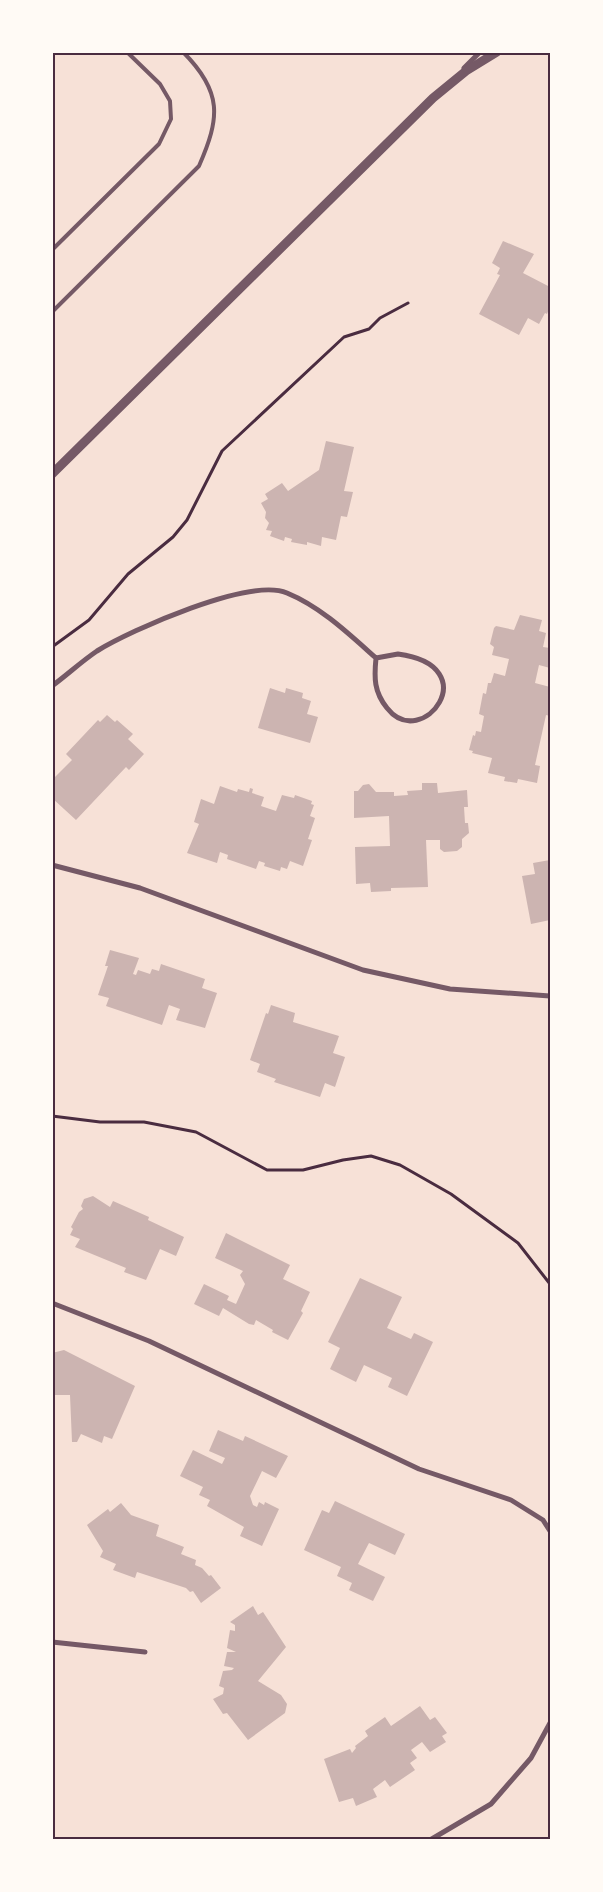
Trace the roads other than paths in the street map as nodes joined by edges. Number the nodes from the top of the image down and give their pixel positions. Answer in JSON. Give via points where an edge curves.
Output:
{"nodes":[{"id":1,"x":127,"y":52,"type":"edge"},
{"id":2,"x":182,"y":52,"type":"edge"},
{"id":3,"x":480,"y":52,"type":"edge"},
{"id":4,"x":497,"y":52,"type":"edge"},
{"id":5,"x":445,"y":88,"type":"junction"},
{"id":6,"x":52,"y":250,"type":"edge"},
{"id":7,"x":52,"y":312,"type":"edge"},
{"id":8,"x":52,"y":474,"type":"edge"},
{"id":9,"x":376,"y":658,"type":"junction"},
{"id":10,"x":52,"y":686,"type":"edge"},
{"id":11,"x":52,"y":865,"type":"edge"},
{"id":12,"x":550,"y":996,"type":"edge"},
{"id":13,"x":52,"y":1304,"type":"edge"},
{"id":14,"x":550,"y":1531,"type":"edge"},
{"id":15,"x":52,"y":1642,"type":"edge"},
{"id":16,"x":145,"y":1652,"type":"dead end"},
{"id":17,"x":550,"y":1723,"type":"edge"},
{"id":18,"x":430,"y":1840,"type":"edge"}],
"edges":[{"from":1,"to":6,"type":"lane","via":[[160,84],[170,101],[172,119],[159,144]]},
{"from":2,"to":7,"type":"lane","via":[[209,85],[215,111],[213,135],[199,166]]},
{"from":3,"to":5,"type":"street"},
{"from":4,"to":5,"type":"street"},
{"from":5,"to":8,"type":"street"},
{"from":9,"to":9,"type":"street","via":[[374,680],[379,697],[392,715],[406,722],[420,720],[434,710],[443,697],[444,686],[440,673],[430,663],[416,656],[398,654]]},
{"from":9,"to":10,"type":"street","via":[[339,624],[286,592],[254,591],[205,603],[151,625],[98,651]]},
{"from":11,"to":12,"type":"street","via":[[140,888],[363,970],[450,989]]},
{"from":13,"to":14,"type":"street","via":[[149,1341],[419,1469],[511,1500],[543,1520]]},
{"from":15,"to":16,"type":"street"},
{"from":17,"to":18,"type":"street","via":[[531,1758],[490,1804]]}]}
